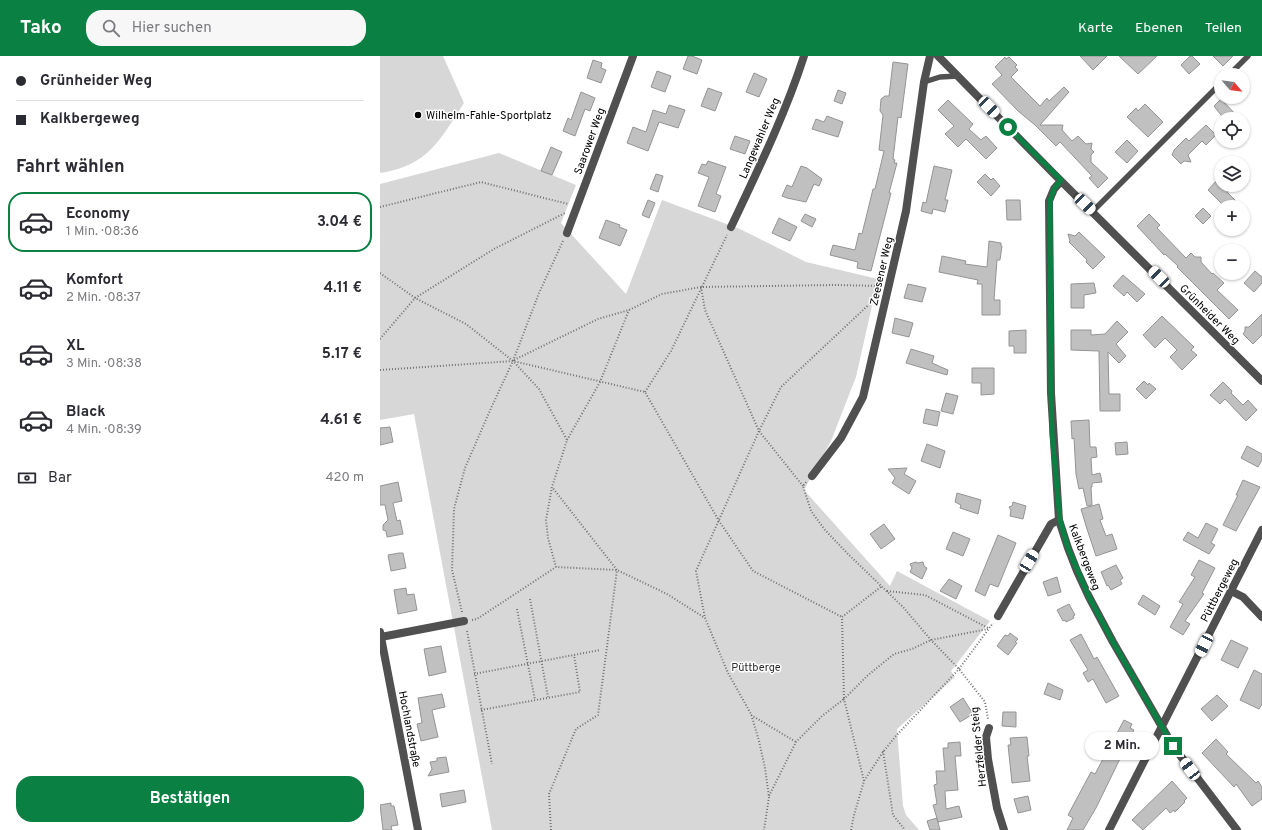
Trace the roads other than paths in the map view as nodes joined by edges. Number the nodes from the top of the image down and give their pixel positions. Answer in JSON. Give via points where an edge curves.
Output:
{"nodes":[{"id":1,"x":633,"y":56,"type":"edge"},
{"id":2,"x":804,"y":56,"type":"edge"},
{"id":3,"x":930,"y":56,"type":"edge"},
{"id":4,"x":938,"y":56,"type":"edge"},
{"id":5,"x":1248,"y":56,"type":"edge"},
{"id":6,"x":1236,"y":68,"type":"edge"},
{"id":7,"x":958,"y":76,"type":"junction"},
{"id":8,"x":924,"y":82,"type":"junction"},
{"id":9,"x":1214,"y":90,"type":"edge"},
{"id":10,"x":1061,"y":180,"type":"junction"},
{"id":11,"x":1093,"y":211,"type":"junction"},
{"id":12,"x":730,"y":227,"type":"road end"},
{"id":13,"x":567,"y":233,"type":"road end"},
{"id":14,"x":1262,"y":381,"type":"edge"},
{"id":15,"x":812,"y":476,"type":"road end"},
{"id":16,"x":1060,"y":520,"type":"junction"},
{"id":17,"x":1262,"y":530,"type":"edge"},
{"id":18,"x":1231,"y":591,"type":"junction"},
{"id":19,"x":998,"y":616,"type":"road end"},
{"id":20,"x":1262,"y":617,"type":"edge"},
{"id":21,"x":464,"y":621,"type":"road end"},
{"id":22,"x":380,"y":634,"type":"edge"},
{"id":23,"x":1162,"y":726,"type":"junction"},
{"id":24,"x":989,"y":728,"type":"road end"},
{"id":25,"x":418,"y":830,"type":"edge"},
{"id":26,"x":1004,"y":830,"type":"edge"},
{"id":27,"x":1109,"y":830,"type":"edge"},
{"id":28,"x":1237,"y":830,"type":"edge"}],
"edges":[{"from":1,"to":13,"type":"street","name":"Saarower Weg"},
{"from":2,"to":12,"type":"street","name":"Langewahler Weg","via":[[761,165]]},
{"from":3,"to":8,"type":"street","name":"Zeesener Weg"},
{"from":4,"to":7,"type":"street","name":"Grünheider Weg"},
{"from":5,"to":6,"type":"lane"},
{"from":7,"to":8,"type":"lane","via":[[940,77]]},
{"from":7,"to":10,"type":"street","name":"Grünheider Weg"},
{"from":8,"to":15,"type":"street","name":"Zeesener Weg","via":[[906,211],[863,396],[841,438]]},
{"from":9,"to":11,"type":"lane"},
{"from":10,"to":11,"type":"street","name":"Grünheider Weg"},
{"from":10,"to":16,"type":"street","name":"Kalkbergeweg","via":[[1054,189],[1050,201],[1052,434]]},
{"from":11,"to":14,"type":"street","name":"Grünheider Weg"},
{"from":16,"to":19,"type":"street","via":[[1051,524]]},
{"from":16,"to":23,"type":"street","name":"Kalkbergeweg","via":[[1068,548],[1089,597]]},
{"from":17,"to":18,"type":"street","name":"Püttbergeweg"},
{"from":18,"to":20,"type":"street","via":[[1243,597]]},
{"from":18,"to":23,"type":"street","name":"Püttbergeweg"},
{"from":21,"to":22,"type":"street"},
{"from":22,"to":25,"type":"street","name":"Hochlandstraße"},
{"from":23,"to":27,"type":"street","name":"Püttbergeweg"},
{"from":23,"to":28,"type":"street","name":"Kalkbergeweg","via":[[1173,746]]},
{"from":24,"to":26,"type":"street","name":"Herzfelder Steig","via":[[986,737],[988,759]]}]}
